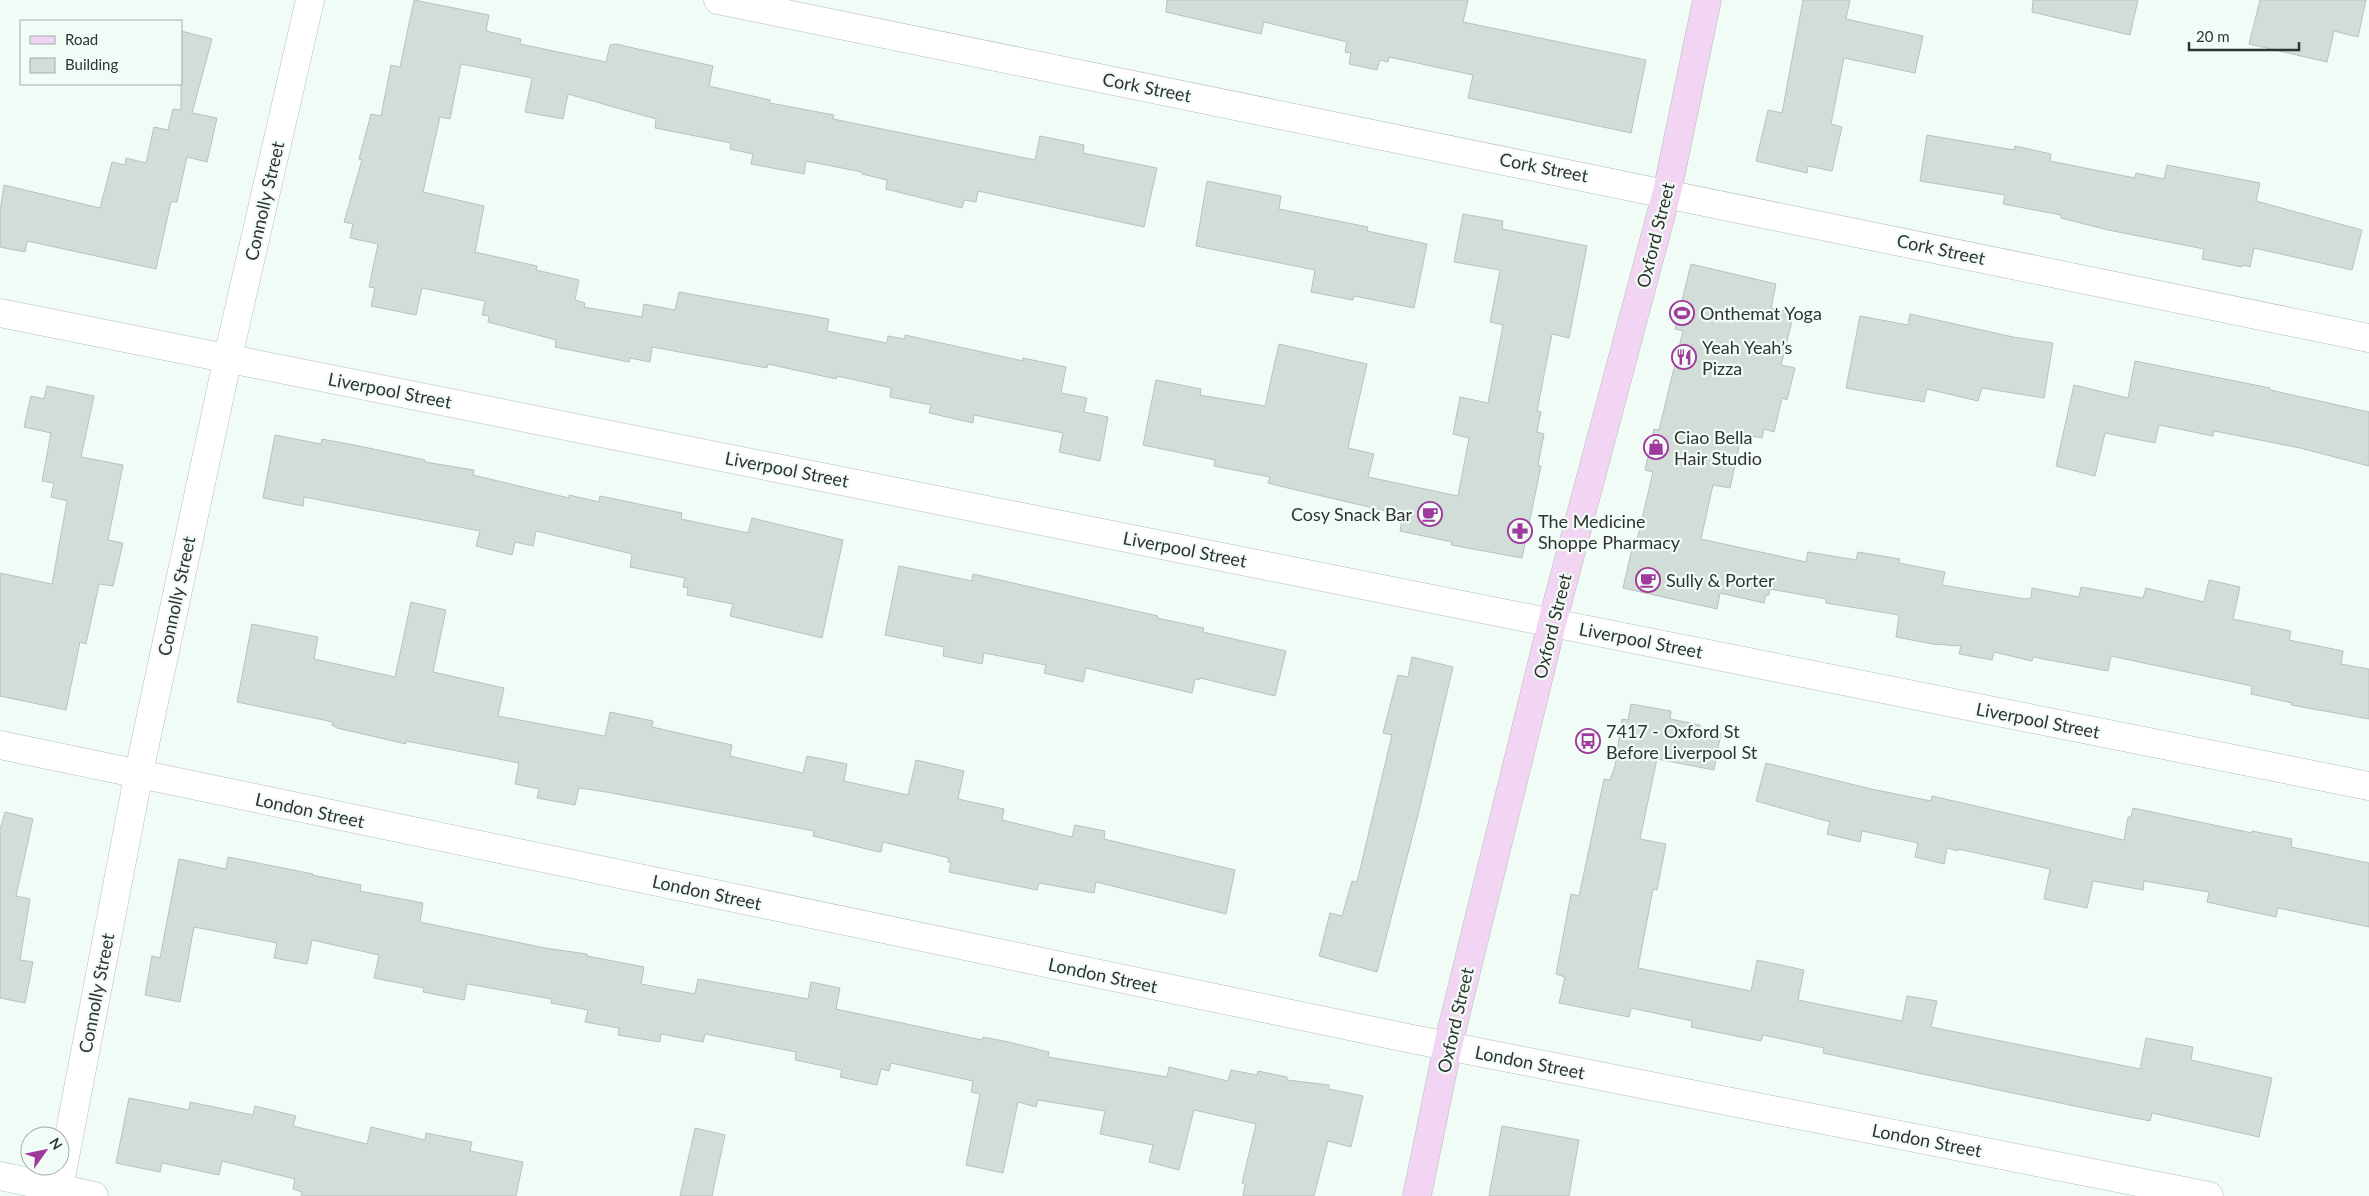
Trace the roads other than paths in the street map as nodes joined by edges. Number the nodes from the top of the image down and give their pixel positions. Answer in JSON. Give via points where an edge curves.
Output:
{"nodes":[{"id":1,"x":310,"y":0,"type":"edge"},
{"id":2,"x":718,"y":0,"type":"edge"},
{"id":3,"x":1707,"y":0,"type":"edge"},
{"id":4,"x":1667,"y":192,"type":"junction"},
{"id":5,"x":0,"y":312,"type":"edge"},
{"id":6,"x":2369,"y":338,"type":"edge"},
{"id":7,"x":228,"y":357,"type":"junction"},
{"id":8,"x":1552,"y":623,"type":"junction"},
{"id":9,"x":0,"y":745,"type":"edge"},
{"id":10,"x":138,"y":772,"type":"junction"},
{"id":11,"x":2369,"y":786,"type":"edge"},
{"id":12,"x":1448,"y":1045,"type":"junction"},
{"id":13,"x":0,"y":1176,"type":"edge"},
{"id":14,"x":59,"y":1192,"type":"edge"},
{"id":15,"x":94,"y":1196,"type":"edge"},
{"id":16,"x":1417,"y":1196,"type":"edge"},
{"id":17,"x":2209,"y":1196,"type":"edge"}],
"edges":[{"from":1,"to":7,"type":"street","name":"Connolly Street"},
{"from":2,"to":4,"type":"street","name":"Cork Street"},
{"from":3,"to":4,"type":"main road","name":"Oxford Street"},
{"from":4,"to":6,"type":"street","name":"Cork Street"},
{"from":4,"to":8,"type":"main road","name":"Oxford Street"},
{"from":5,"to":7,"type":"street","name":"Liverpool Street"},
{"from":7,"to":8,"type":"street","name":"Liverpool Street"},
{"from":7,"to":10,"type":"street","name":"Connolly Street"},
{"from":8,"to":11,"type":"street","name":"Liverpool Street"},
{"from":8,"to":12,"type":"main road","name":"Oxford Street"},
{"from":9,"to":10,"type":"street","name":"London Street"},
{"from":10,"to":12,"type":"street","name":"London Street"},
{"from":10,"to":14,"type":"street","name":"Connolly Street"},
{"from":12,"to":16,"type":"main road","name":"Oxford Street"},
{"from":12,"to":17,"type":"street","name":"London Street"},
{"from":13,"to":14,"type":"street"},
{"from":14,"to":15,"type":"street"}]}
